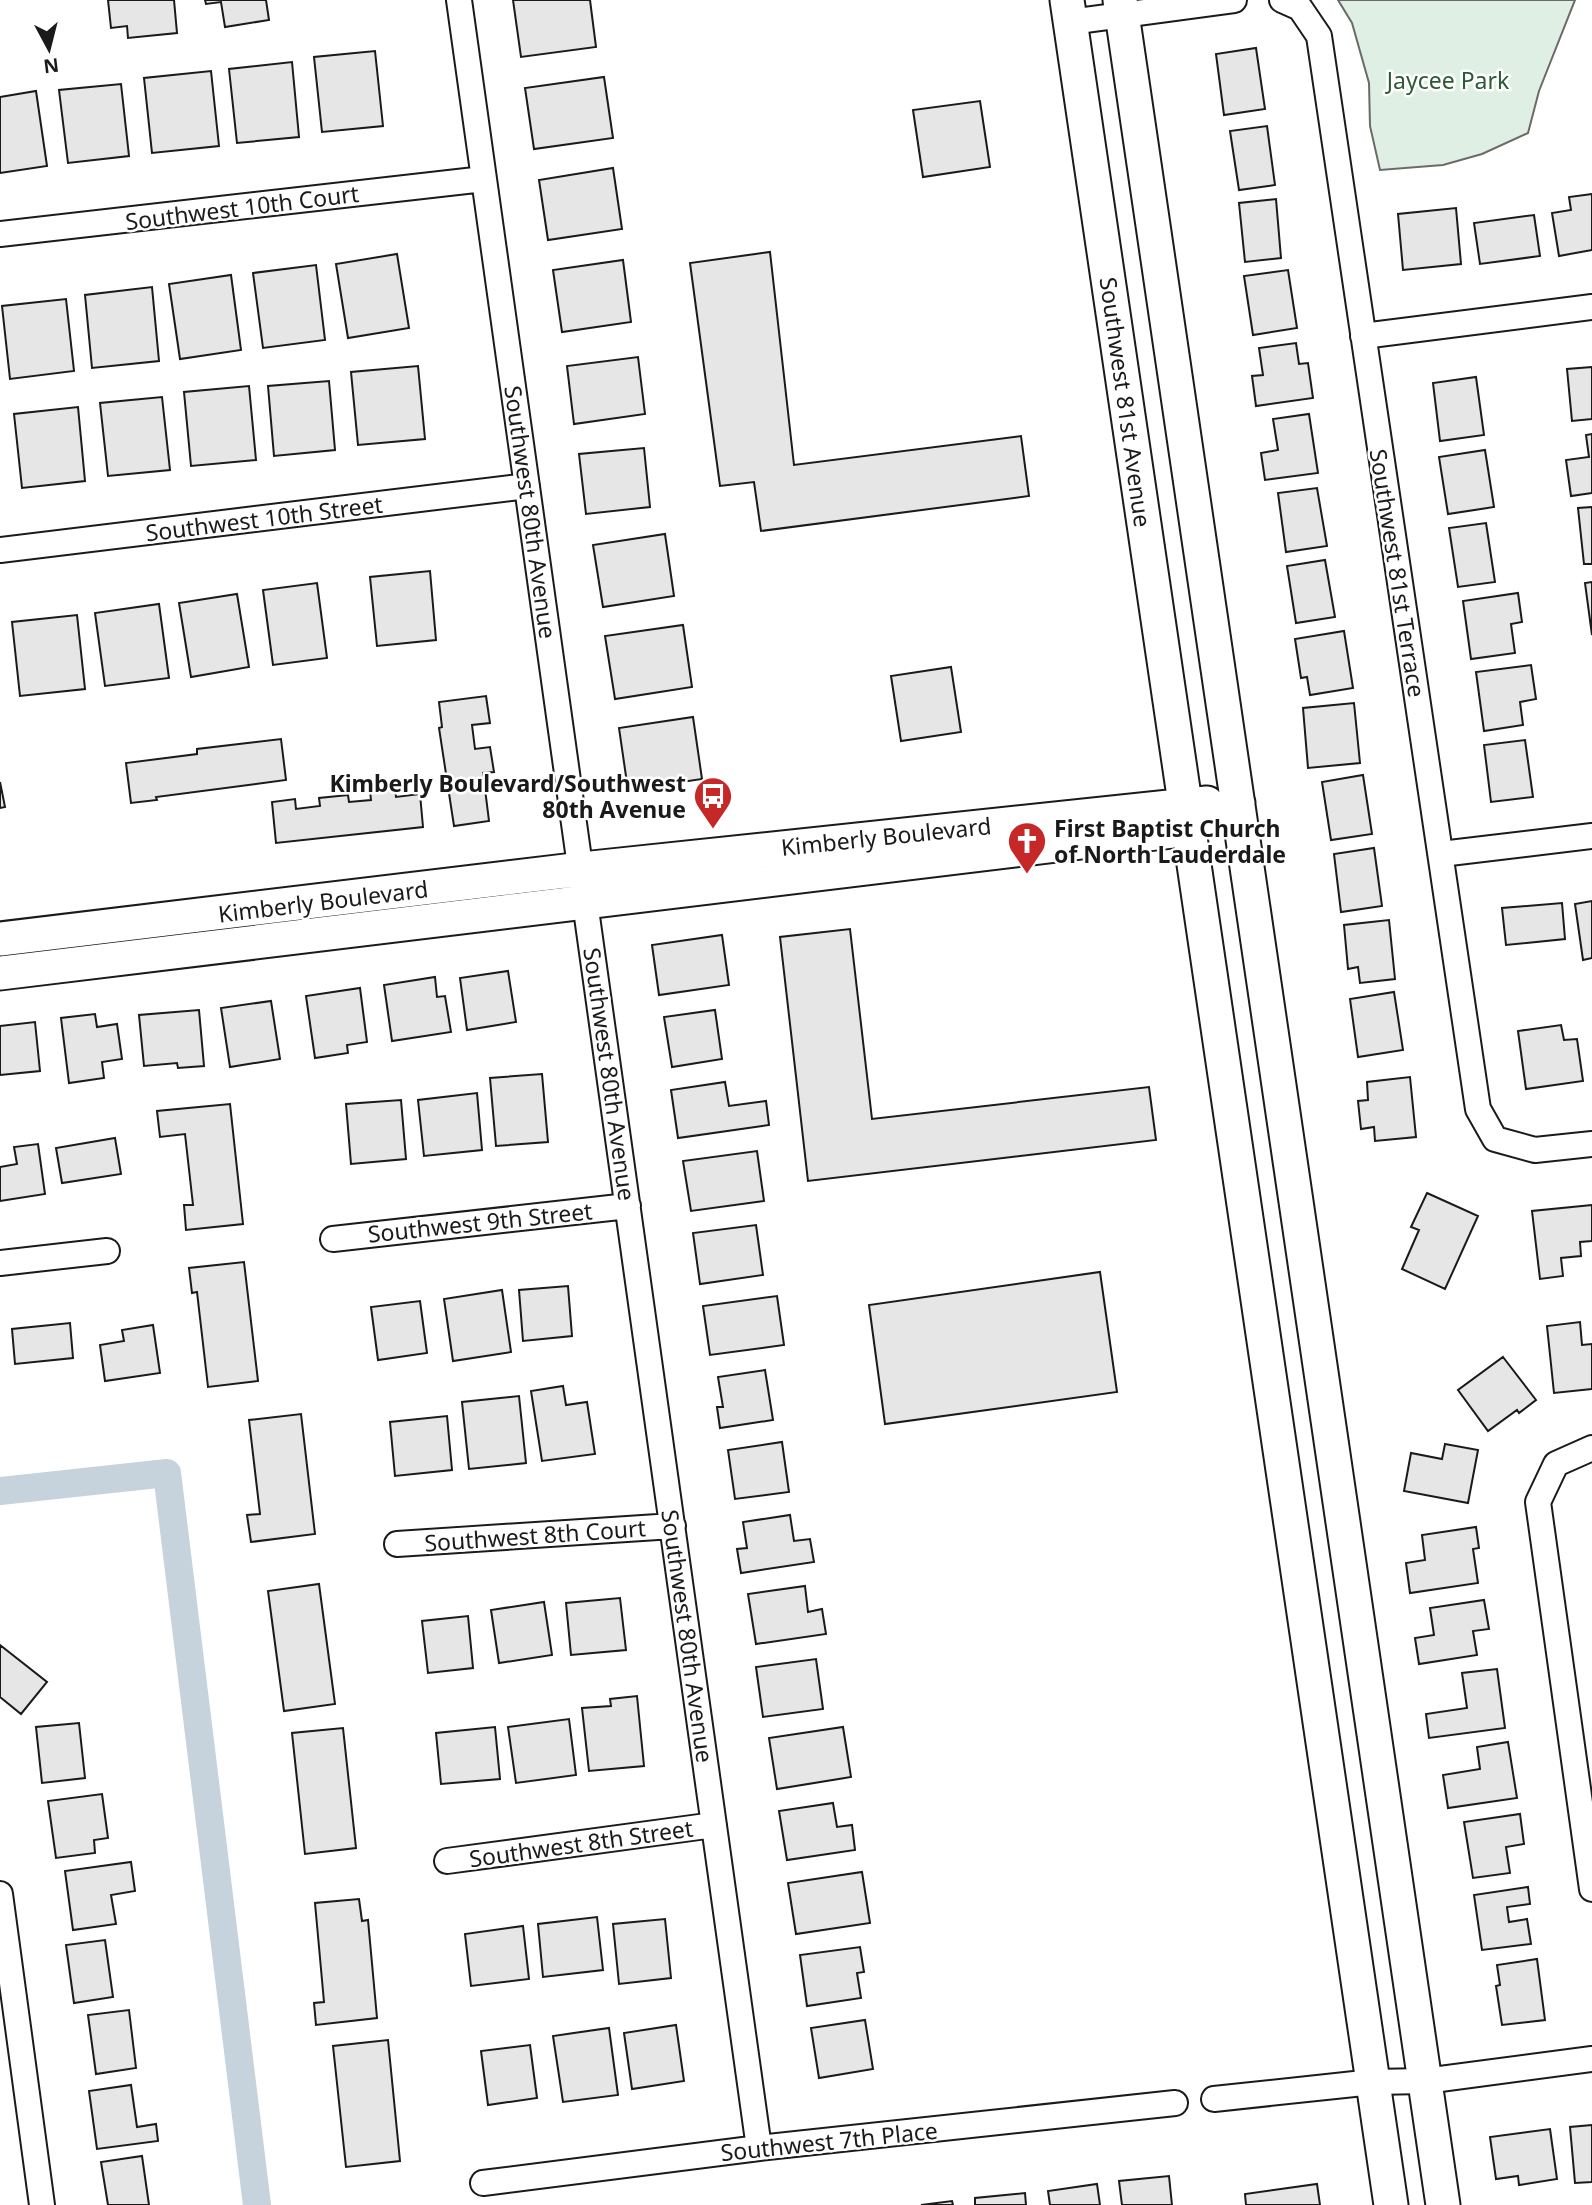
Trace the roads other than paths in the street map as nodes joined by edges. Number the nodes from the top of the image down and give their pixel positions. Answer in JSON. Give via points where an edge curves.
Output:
{"nodes":[{"id":1,"x":459,"y":0,"type":"edge"},
{"id":2,"x":1234,"y":0,"type":"edge"},
{"id":3,"x":1291,"y":4,"type":"edge"},
{"id":4,"x":1121,"y":8,"type":"edge"},
{"id":5,"x":1069,"y":11,"type":"edge"},
{"id":6,"x":484,"y":179,"type":"junction"},
{"id":7,"x":0,"y":234,"type":"edge"},
{"id":8,"x":1592,"y":307,"type":"edge"},
{"id":9,"x":1363,"y":336,"type":"junction"},
{"id":10,"x":527,"y":486,"type":"junction"},
{"id":11,"x":0,"y":550,"type":"edge"},
{"id":12,"x":1238,"y":803,"type":"junction"},
{"id":13,"x":1187,"y":816,"type":"junction"},
{"id":14,"x":1592,"y":836,"type":"edge"},
{"id":15,"x":1441,"y":854,"type":"junction"},
{"id":16,"x":582,"y":869,"type":"junction"},
{"id":17,"x":586,"y":902,"type":"junction"},
{"id":18,"x":0,"y":939,"type":"edge"},
{"id":19,"x":0,"y":973,"type":"edge"},
{"id":20,"x":1592,"y":1144,"type":"edge"},
{"id":21,"x":628,"y":1206,"type":"junction"},
{"id":22,"x":333,"y":1239,"type":"dead end"},
{"id":23,"x":107,"y":1251,"type":"dead end"},
{"id":24,"x":0,"y":1263,"type":"edge"},
{"id":25,"x":1592,"y":1448,"type":"edge"},
{"id":26,"x":673,"y":1526,"type":"junction"},
{"id":27,"x":397,"y":1544,"type":"dead end"},
{"id":28,"x":1582,"y":1756,"type":"edge"},
{"id":29,"x":715,"y":1825,"type":"junction"},
{"id":30,"x":447,"y":1861,"type":"dead end"},
{"id":31,"x":1592,"y":1889,"type":"edge"},
{"id":32,"x":0,"y":1895,"type":"edge"},
{"id":33,"x":9,"y":2038,"type":"edge"},
{"id":34,"x":1592,"y":2059,"type":"edge"},
{"id":35,"x":1425,"y":2081,"type":"junction"},
{"id":36,"x":1373,"y":2082,"type":"junction"},
{"id":37,"x":1214,"y":2099,"type":"dead end"},
{"id":38,"x":1175,"y":2103,"type":"dead end"},
{"id":39,"x":759,"y":2148,"type":"junction"},
{"id":40,"x":483,"y":2183,"type":"dead end"},
{"id":41,"x":42,"y":2205,"type":"edge"},
{"id":42,"x":1391,"y":2205,"type":"edge"},
{"id":43,"x":1443,"y":2205,"type":"edge"}],
"edges":[{"from":1,"to":6,"type":"street","name":"Southwest 80th Avenue"},
{"from":2,"to":4,"type":"street"},
{"from":3,"to":9,"type":"street","name":"Southwest 81st Terrace","via":[[1319,36]]},
{"from":4,"to":5,"type":"street"},
{"from":4,"to":12,"type":"street"},
{"from":5,"to":13,"type":"street","name":"Southwest 81st Avenue"},
{"from":6,"to":7,"type":"street","name":"Southwest 10th Court"},
{"from":6,"to":10,"type":"street","name":"Southwest 80th Avenue"},
{"from":8,"to":9,"type":"street"},
{"from":9,"to":15,"type":"street","name":"Southwest 81st Terrace"},
{"from":10,"to":11,"type":"street","name":"Southwest 10th Street"},
{"from":10,"to":16,"type":"street","name":"Southwest 80th Avenue"},
{"from":12,"to":13,"type":"street","name":"Kimberly Boulevard"},
{"from":12,"to":35,"type":"street"},
{"from":13,"to":16,"type":"street","name":"Kimberly Boulevard"},
{"from":13,"to":17,"type":"street","name":"Kimberly Boulevard"},
{"from":13,"to":36,"type":"street","name":"Southwest 81st Avenue"},
{"from":14,"to":15,"type":"street"},
{"from":15,"to":20,"type":"street","name":"Southwest 81st Terrace","via":[[1478,1109],[1494,1139],[1535,1150]]},
{"from":16,"to":17,"type":"street","name":"Southwest 80th Avenue"},
{"from":16,"to":18,"type":"street","name":"Kimberly Boulevard"},
{"from":17,"to":19,"type":"street","name":"Kimberly Boulevard"},
{"from":17,"to":21,"type":"street","name":"Southwest 80th Avenue"},
{"from":21,"to":22,"type":"street","name":"Southwest 9th Street"},
{"from":21,"to":26,"type":"street","name":"Southwest 80th Avenue"},
{"from":23,"to":24,"type":"street"},
{"from":25,"to":28,"type":"street","via":[[1556,1464],[1538,1502]]},
{"from":26,"to":27,"type":"street","name":"Southwest 8th Court"},
{"from":26,"to":29,"type":"street","name":"Southwest 80th Avenue"},
{"from":28,"to":31,"type":"street"},
{"from":29,"to":30,"type":"street","name":"Southwest 8th Street"},
{"from":29,"to":39,"type":"street","name":"Southwest 80th Avenue"},
{"from":32,"to":33,"type":"street"},
{"from":33,"to":41,"type":"street"},
{"from":34,"to":35,"type":"street"},
{"from":35,"to":36,"type":"street"},
{"from":35,"to":43,"type":"street"},
{"from":36,"to":37,"type":"street"},
{"from":36,"to":42,"type":"street","name":"Southwest 81st Avenue"},
{"from":38,"to":39,"type":"street","name":"Southwest 7th Place"},
{"from":39,"to":40,"type":"street","name":"Southwest 7th Place"}]}
